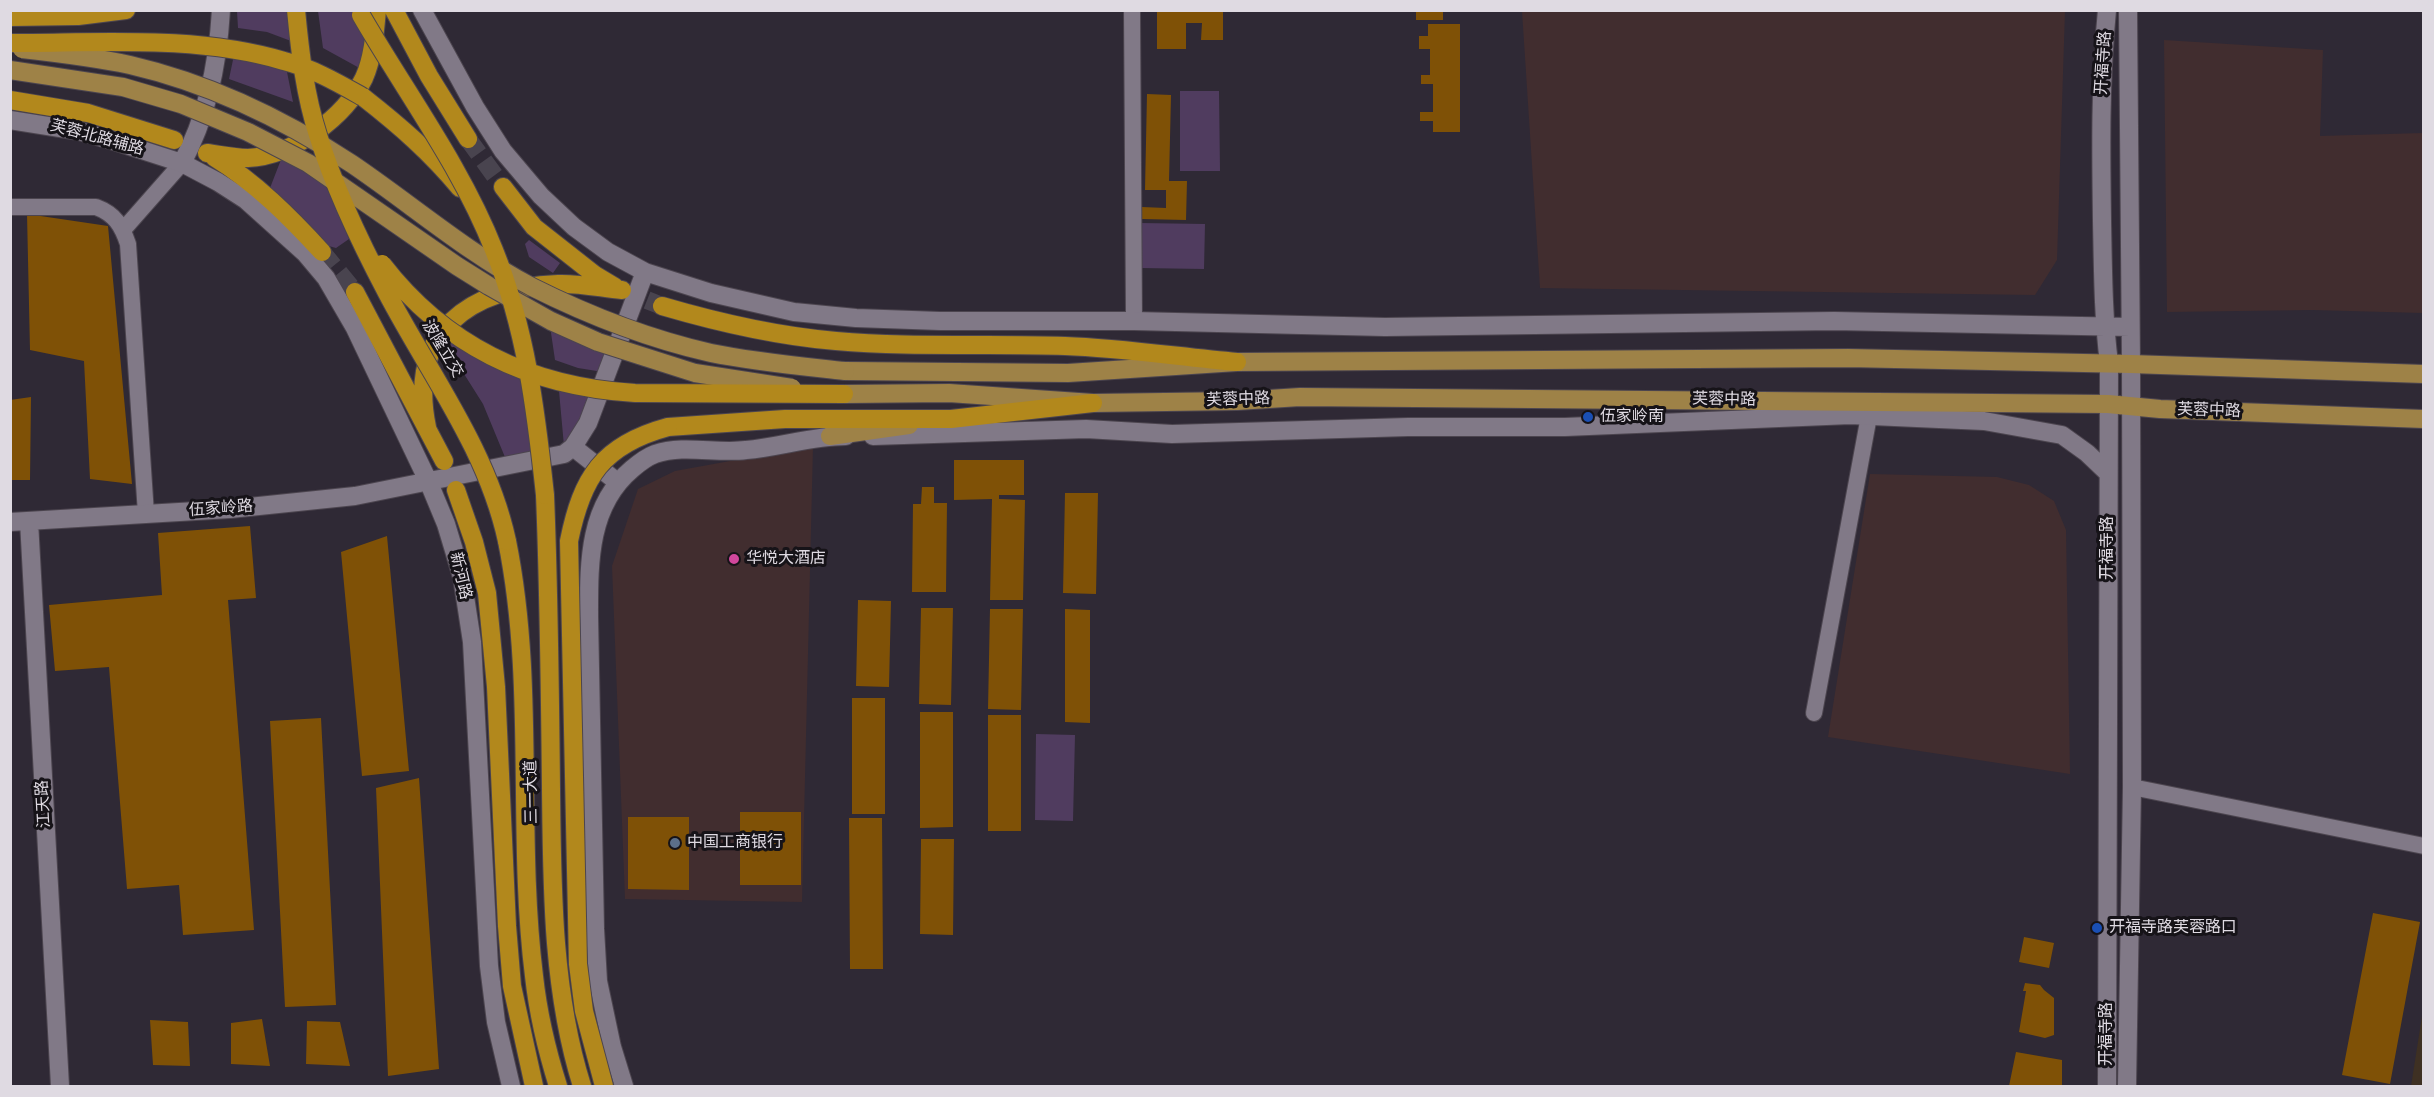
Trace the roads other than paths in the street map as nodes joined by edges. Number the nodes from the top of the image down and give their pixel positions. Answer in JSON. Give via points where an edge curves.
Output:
{"nodes":[{"id":1,"x":126,"y":10,"type":"edge"},
{"id":2,"x":221,"y":10,"type":"edge"},
{"id":3,"x":296,"y":10,"type":"edge"},
{"id":4,"x":394,"y":10,"type":"edge"},
{"id":5,"x":1132,"y":10,"type":"edge"},
{"id":6,"x":2107,"y":10,"type":"edge"},
{"id":7,"x":2128,"y":10,"type":"edge"},
{"id":8,"x":423,"y":11,"type":"edge"},
{"id":9,"x":365,"y":12,"type":"edge"},
{"id":10,"x":18,"y":17,"type":"edge"},
{"id":11,"x":10,"y":43,"type":"edge"},
{"id":12,"x":10,"y":48,"type":"edge"},
{"id":13,"x":10,"y":70,"type":"edge"},
{"id":14,"x":10,"y":100,"type":"edge"},
{"id":15,"x":10,"y":120,"type":"edge"},
{"id":16,"x":468,"y":139,"type":"tunnel mouth"},
{"id":17,"x":174,"y":140,"type":"dead end"},
{"id":18,"x":182,"y":163,"type":"junction"},
{"id":19,"x":503,"y":187,"type":"tunnel mouth"},
{"id":20,"x":470,"y":201,"type":"junction"},
{"id":21,"x":10,"y":207,"type":"edge"},
{"id":22,"x":346,"y":210,"type":"junction"},
{"id":23,"x":123,"y":230,"type":"junction"},
{"id":24,"x":322,"y":252,"type":"tunnel mouth"},
{"id":25,"x":645,"y":272,"type":"junction"},
{"id":26,"x":355,"y":292,"type":"tunnel mouth"},
{"id":27,"x":662,"y":306,"type":"tunnel mouth"},
{"id":28,"x":1134,"y":321,"type":"junction"},
{"id":29,"x":2105,"y":326,"type":"junction"},
{"id":30,"x":2130,"y":327,"type":"junction"},
{"id":31,"x":1238,"y":362,"type":"junction"},
{"id":32,"x":2109,"y":363,"type":"junction"},
{"id":33,"x":2131,"y":364,"type":"junction"},
{"id":34,"x":2424,"y":374,"type":"edge"},
{"id":35,"x":844,"y":394,"type":"junction"},
{"id":36,"x":1093,"y":403,"type":"junction"},
{"id":37,"x":2108,"y":404,"type":"junction"},
{"id":38,"x":2131,"y":407,"type":"junction"},
{"id":39,"x":1869,"y":416,"type":"junction"},
{"id":40,"x":951,"y":419,"type":"junction"},
{"id":41,"x":2424,"y":419,"type":"edge"},
{"id":42,"x":427,"y":427,"type":"junction"},
{"id":43,"x":830,"y":436,"type":"junction"},
{"id":44,"x":573,"y":447,"type":"junction"},
{"id":45,"x":444,"y":461,"type":"dead end"},
{"id":46,"x":2108,"y":474,"type":"junction"},
{"id":47,"x":617,"y":482,"type":"junction"},
{"id":48,"x":429,"y":483,"type":"junction"},
{"id":49,"x":456,"y":489,"type":"dead end"},
{"id":50,"x":146,"y":514,"type":"junction"},
{"id":51,"x":20,"y":521,"type":"edge"},
{"id":52,"x":507,"y":541,"type":"joint"},
{"id":53,"x":1814,"y":713,"type":"dead end"},
{"id":54,"x":2132,"y":787,"type":"junction"},
{"id":55,"x":2424,"y":846,"type":"edge"},
{"id":56,"x":578,"y":964,"type":"junction"},
{"id":57,"x":512,"y":981,"type":"junction"},
{"id":58,"x":570,"y":1040,"type":"junction"},
{"id":59,"x":548,"y":1048,"type":"junction"},
{"id":60,"x":53,"y":1086,"type":"edge"},
{"id":61,"x":60,"y":1086,"type":"edge"},
{"id":62,"x":511,"y":1086,"type":"edge"},
{"id":63,"x":534,"y":1086,"type":"edge"},
{"id":64,"x":558,"y":1086,"type":"edge"},
{"id":65,"x":582,"y":1086,"type":"edge"},
{"id":66,"x":604,"y":1086,"type":"edge"},
{"id":67,"x":624,"y":1086,"type":"edge"},
{"id":68,"x":2107,"y":1086,"type":"edge"},
{"id":69,"x":2127,"y":1086,"type":"edge"}],
"edges":[{"from":1,"to":10,"type":"highway"},
{"from":2,"to":18,"type":"street","via":[[216,58],[203,114]]},
{"from":3,"to":22,"type":"highway","name":"波隆立交","bridge":true,"via":[[317,134]]},
{"from":4,"to":16,"type":"highway"},
{"from":5,"to":28,"type":"street"},
{"from":6,"to":29,"type":"street","name":"开福寺路","via":[[2101,106]]},
{"from":7,"to":30,"type":"street","name":"开福寺路"},
{"from":8,"to":25,"type":"street","via":[[475,107],[518,171],[574,227]]},
{"from":9,"to":20,"type":"highway","bridge":true},
{"from":9,"to":24,"type":"highway","via":[[376,26],[365,76],[337,116],[290,147],[266,155],[233,157],[207,153],[268,195]]},
{"from":11,"to":20,"type":"highway","bridge":true,"via":[[198,45],[286,61],[363,97],[410,133]]},
{"from":12,"to":31,"type":"main road","bridge":true,"via":[[130,65],[238,102],[332,152],[530,285],[584,312],[709,352],[845,371],[1068,373]]},
{"from":13,"to":35,"type":"main road","bridge":true,"via":[[123,87],[181,104],[248,132],[308,163],[489,286],[598,342],[695,373]]},
{"from":14,"to":17,"type":"highway","via":[[88,113]]},
{"from":15,"to":18,"type":"street","name":"芙蓉北路辅路","via":[[79,131]]},
{"from":18,"to":23,"type":"street"},
{"from":18,"to":48,"type":"street","name":"新河路","via":[[246,201],[305,253],[326,278],[355,328]]},
{"from":19,"to":42,"type":"highway","via":[[534,227],[595,275],[622,290],[543,285],[494,295],[472,305],[456,317],[433,346],[422,390]]},
{"from":20,"to":58,"type":"highway","name":"三一大道","bridge":true,"via":[[494,248],[522,337],[538,429],[545,495],[552,860],[558,963]]},
{"from":21,"to":23,"type":"street","via":[[96,207],[108,211]]},
{"from":22,"to":35,"type":"highway","bridge":true,"via":[[397,284],[441,325],[487,354],[549,381],[607,392]]},
{"from":22,"to":52,"type":"highway","name":"波隆立交","bridge":true,"via":[[387,294],[466,430],[495,495]]},
{"from":23,"to":50,"type":"street","via":[[128,244]]},
{"from":25,"to":28,"type":"street","via":[[711,293],[794,312],[940,321]]},
{"from":25,"to":44,"type":"street","via":[[588,423]]},
{"from":26,"to":42,"type":"highway"},
{"from":27,"to":31,"type":"highway","via":[[729,325],[837,341],[1066,346]]},
{"from":28,"to":29,"type":"street","via":[[1385,327],[1834,321]]},
{"from":29,"to":30,"type":"street"},
{"from":29,"to":32,"type":"street","name":"开福寺路"},
{"from":30,"to":33,"type":"street","name":"开福寺路"},
{"from":31,"to":32,"type":"main road","via":[[1848,358]]},
{"from":32,"to":33,"type":"main road"},
{"from":32,"to":37,"type":"street","name":"开福寺路"},
{"from":33,"to":34,"type":"main road"},
{"from":33,"to":38,"type":"street","name":"开福寺路"},
{"from":35,"to":36,"type":"main road","name":"芙蓉中路","via":[[949,393]]},
{"from":36,"to":37,"type":"main road","name":"芙蓉中路","via":[[1300,397]]},
{"from":36,"to":40,"type":"highway"},
{"from":37,"to":38,"type":"main road","name":"芙蓉中路"},
{"from":37,"to":46,"type":"street","name":"开福寺路"},
{"from":38,"to":41,"type":"main road","name":"芙蓉中路"},
{"from":38,"to":54,"type":"street","name":"开福寺路"},
{"from":39,"to":43,"type":"street","via":[[1565,427],[1172,434],[1086,429]]},
{"from":39,"to":46,"type":"street","via":[[1984,421],[2062,435]]},
{"from":39,"to":53,"type":"street"},
{"from":40,"to":43,"type":"main road"},
{"from":40,"to":56,"type":"highway","bridge":true,"via":[[785,419],[668,427],[624,444],[603,460],[585,484],[569,542]]},
{"from":42,"to":45,"type":"highway"},
{"from":43,"to":47,"type":"street","via":[[745,451],[675,450],[655,454]]},
{"from":44,"to":47,"type":"street"},
{"from":44,"to":48,"type":"street","name":"伍家岭路","via":[[564,454]]},
{"from":46,"to":68,"type":"street","name":"开福寺路"},
{"from":47,"to":67,"type":"street","via":[[599,518],[593,542],[589,616],[598,981]]},
{"from":48,"to":50,"type":"street","name":"伍家岭路","via":[[296,504]]},
{"from":48,"to":62,"type":"street","name":"新河路","via":[[462,578],[472,642],[489,966],[496,1022]]},
{"from":49,"to":57,"type":"highway","via":[[487,593]]},
{"from":50,"to":51,"type":"street","name":"伍家岭路"},
{"from":51,"to":60,"type":"street","name":"江天路"},
{"from":51,"to":61,"type":"street","name":"江天路"},
{"from":52,"to":59,"type":"highway","name":"三一大道","via":[[518,607],[522,668],[530,931],[534,977]]},
{"from":54,"to":55,"type":"street"},
{"from":54,"to":69,"type":"street","name":"开福寺路"},
{"from":56,"to":58,"type":"highway","bridge":true},
{"from":56,"to":66,"type":"highway","bridge":true,"via":[[584,1011]]},
{"from":57,"to":59,"type":"highway"},
{"from":57,"to":63,"type":"highway"},
{"from":58,"to":65,"type":"highway","name":"三一大道"},
{"from":59,"to":64,"type":"highway","name":"三一大道"}]}
